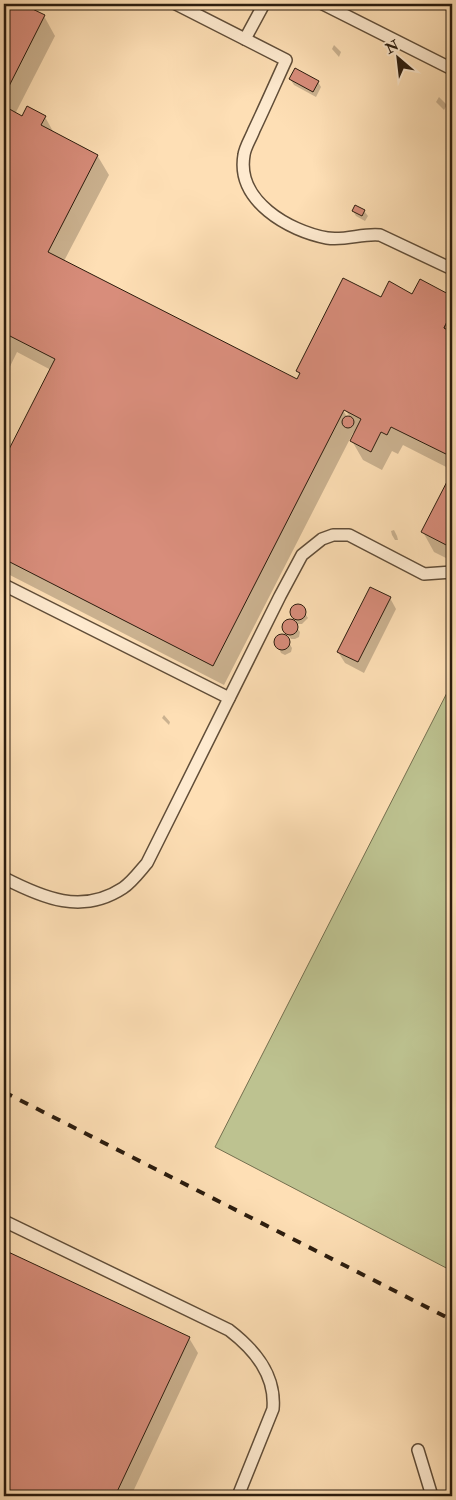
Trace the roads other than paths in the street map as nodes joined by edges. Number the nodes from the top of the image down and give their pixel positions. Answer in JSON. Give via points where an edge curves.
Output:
{"nodes":[{"id":1,"x":176,"y":4,"type":"edge"},
{"id":2,"x":264,"y":4,"type":"edge"},
{"id":3,"x":322,"y":4,"type":"edge"},
{"id":4,"x":244,"y":39,"type":"junction"},
{"id":5,"x":452,"y":70,"type":"edge"},
{"id":6,"x":452,"y":269,"type":"edge"},
{"id":7,"x":452,"y":572,"type":"edge"},
{"id":8,"x":4,"y":585,"type":"edge"},
{"id":9,"x":229,"y":698,"type":"junction"},
{"id":10,"x":4,"y":878,"type":"edge"},
{"id":11,"x":4,"y":1221,"type":"edge"},
{"id":12,"x":418,"y":1450,"type":"dead end"},
{"id":13,"x":238,"y":1496,"type":"edge"},
{"id":14,"x":432,"y":1496,"type":"edge"}],
"edges":[{"from":1,"to":4,"type":"lane"},
{"from":2,"to":4,"type":"lane"},
{"from":3,"to":5,"type":"lane"},
{"from":4,"to":6,"type":"lane","via":[[286,60],[244,154],[245,175],[260,204],[275,217],[314,235],[330,238],[380,235]]},
{"from":7,"to":9,"type":"lane","via":[[424,574],[349,535],[322,539],[302,555]]},
{"from":8,"to":9,"type":"lane"},
{"from":9,"to":10,"type":"lane","via":[[147,863],[124,887],[100,899],[72,903],[39,896]]},
{"from":11,"to":13,"type":"lane","via":[[229,1330],[249,1345],[262,1363],[275,1394],[273,1409]]},
{"from":12,"to":14,"type":"lane"}]}
